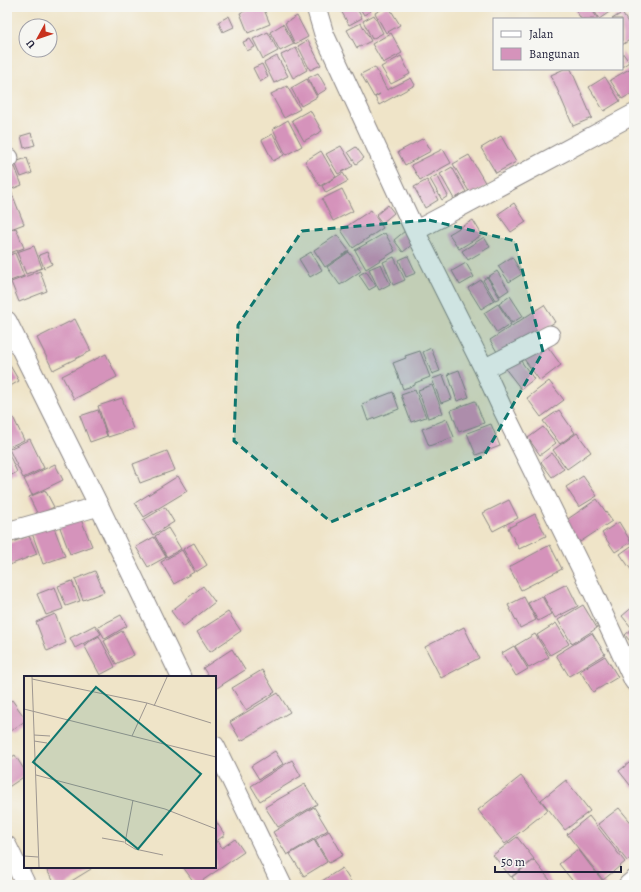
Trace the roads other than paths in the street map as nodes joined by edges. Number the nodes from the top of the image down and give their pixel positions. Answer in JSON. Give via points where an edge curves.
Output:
{"nodes":[{"id":1,"x":316,"y":7,"type":"edge"},
{"id":2,"x":634,"y":114,"type":"edge"},
{"id":3,"x":415,"y":231,"type":"junction"},
{"id":4,"x":7,"y":321,"type":"edge"},
{"id":5,"x":550,"y":335,"type":"dead end"},
{"id":6,"x":484,"y":369,"type":"junction"},
{"id":7,"x":99,"y":506,"type":"junction"},
{"id":8,"x":7,"y":532,"type":"edge"},
{"id":9,"x":182,"y":676,"type":"edge"},
{"id":10,"x":634,"y":681,"type":"edge"},
{"id":11,"x":216,"y":748,"type":"edge"},
{"id":12,"x":7,"y":846,"type":"edge"},
{"id":13,"x":634,"y":880,"type":"edge"},
{"id":14,"x":26,"y":885,"type":"edge"},
{"id":15,"x":282,"y":885,"type":"edge"},
{"id":16,"x":628,"y":885,"type":"edge"}],
"edges":[{"from":1,"to":3,"type":"street","via":[[324,34]]},
{"from":2,"to":3,"type":"street"},
{"from":3,"to":6,"type":"street"},
{"from":4,"to":7,"type":"street"},
{"from":5,"to":6,"type":"street"},
{"from":6,"to":10,"type":"street"},
{"from":7,"to":8,"type":"street"},
{"from":7,"to":9,"type":"street"},
{"from":11,"to":15,"type":"street"},
{"from":12,"to":14,"type":"street"},
{"from":13,"to":16,"type":"street"}]}
